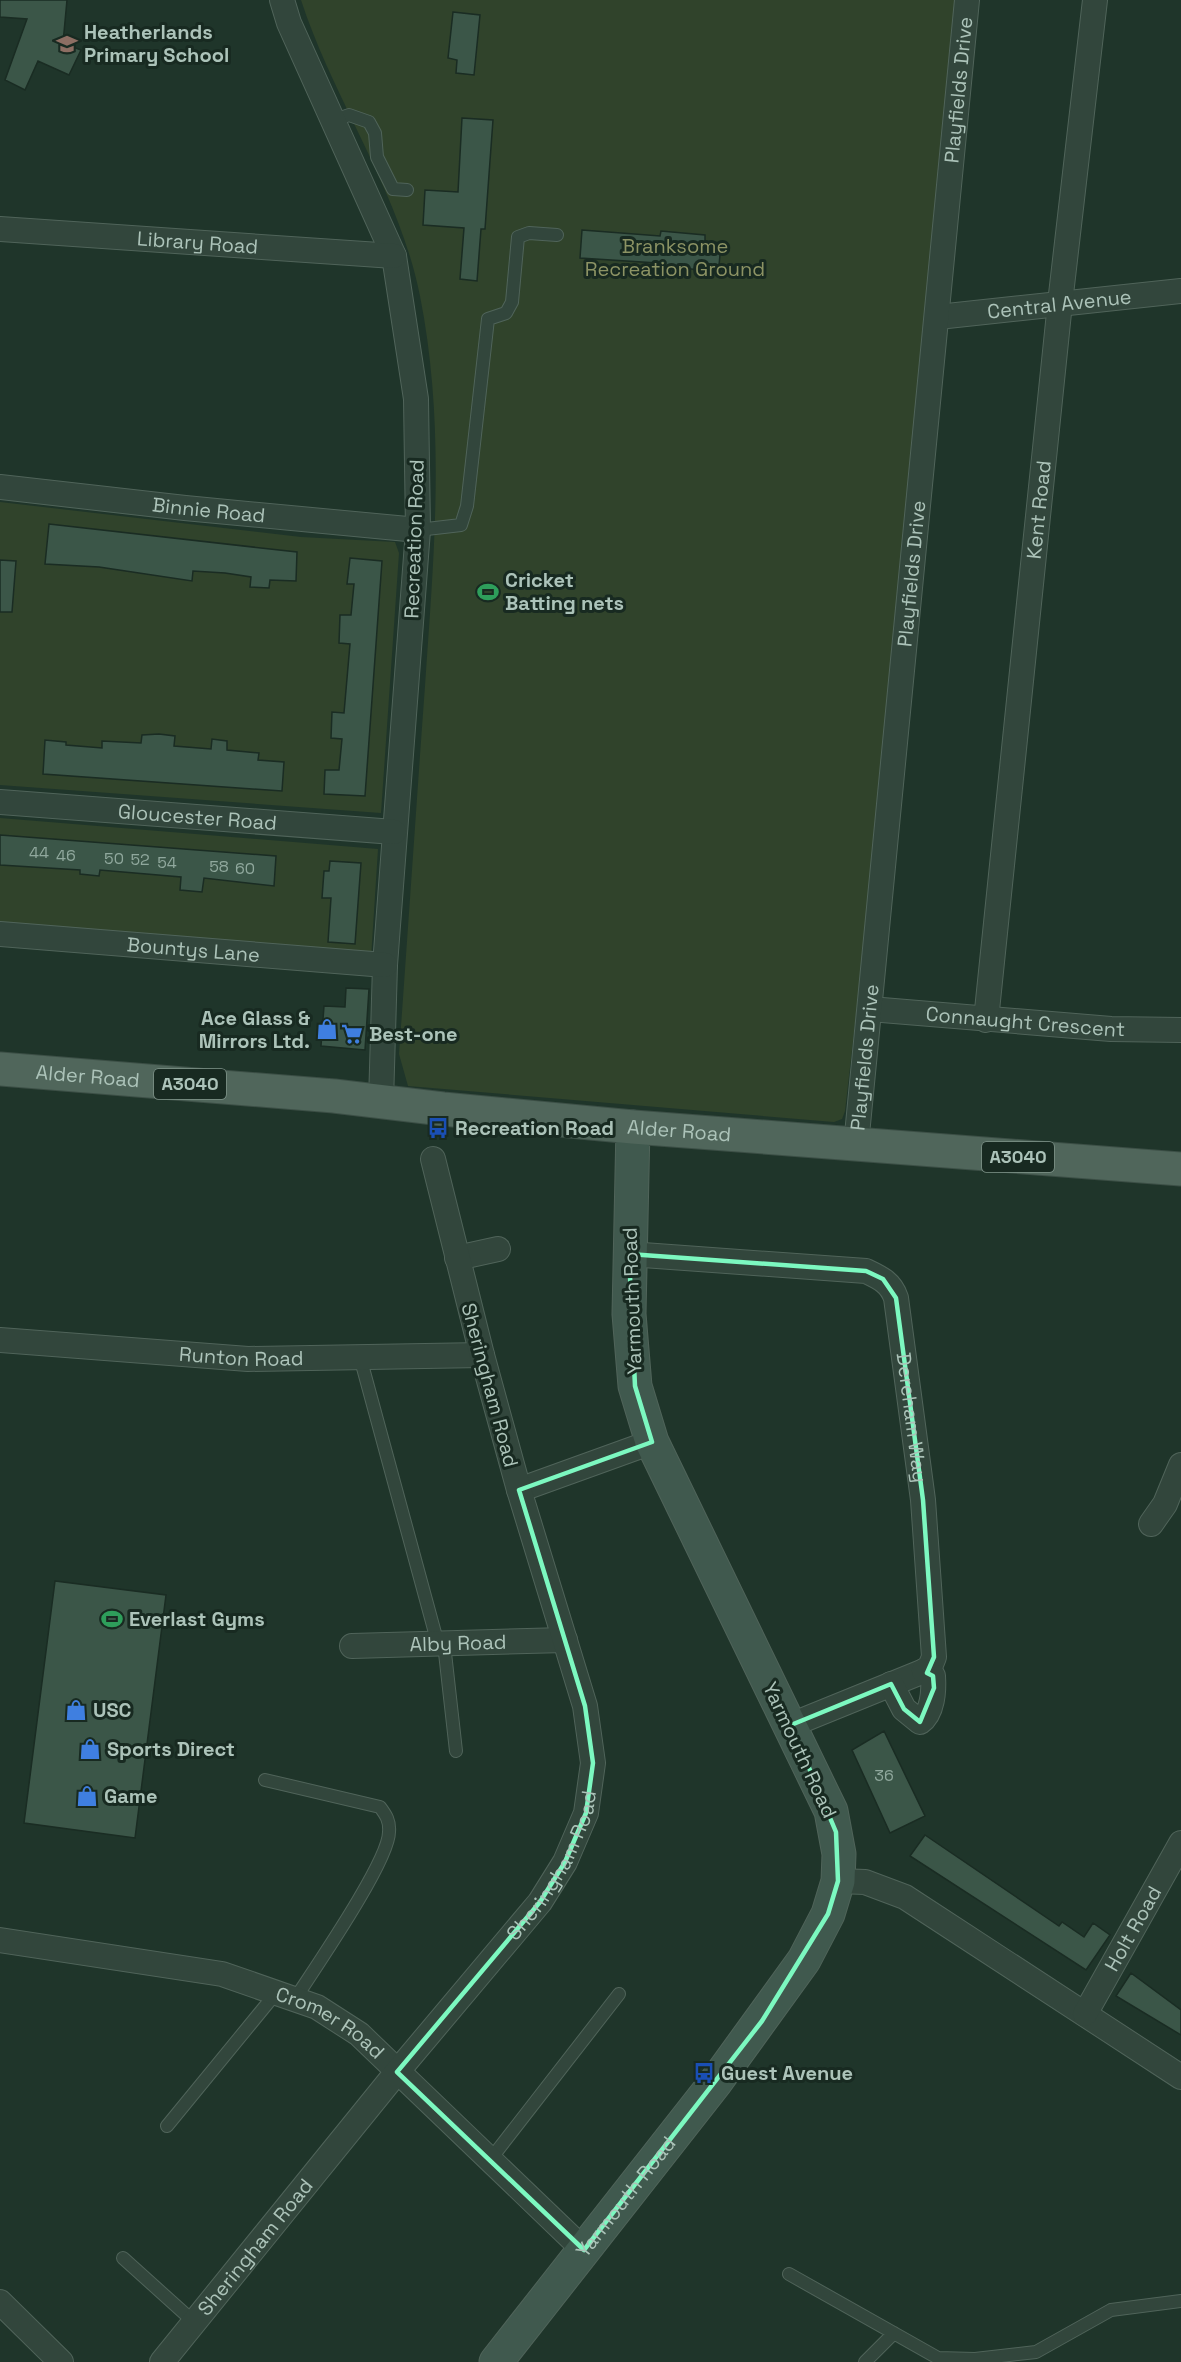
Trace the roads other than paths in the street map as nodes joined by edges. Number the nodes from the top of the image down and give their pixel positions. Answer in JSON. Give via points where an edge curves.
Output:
{"nodes":[{"id":1,"x":282,"y":0,"type":"edge"},
{"id":2,"x":967,"y":0,"type":"edge"},
{"id":3,"x":1095,"y":0,"type":"edge"},
{"id":4,"x":332,"y":121,"type":"junction"},
{"id":5,"x":407,"y":190,"type":"dead end"},
{"id":6,"x":0,"y":229,"type":"edge"},
{"id":7,"x":557,"y":234,"type":"dead end"},
{"id":8,"x":394,"y":256,"type":"junction"},
{"id":9,"x":1181,"y":291,"type":"edge"},
{"id":10,"x":1059,"y":303,"type":"junction"},
{"id":11,"x":938,"y":317,"type":"junction"},
{"id":12,"x":0,"y":487,"type":"edge"},
{"id":13,"x":418,"y":530,"type":"junction"},
{"id":14,"x":0,"y":802,"type":"edge"},
{"id":15,"x":394,"y":832,"type":"junction"},
{"id":16,"x":0,"y":934,"type":"edge"},
{"id":17,"x":385,"y":965,"type":"junction"},
{"id":18,"x":870,"y":1009,"type":"junction"},
{"id":19,"x":986,"y":1020,"type":"junction"},
{"id":20,"x":1181,"y":1030,"type":"edge"},
{"id":21,"x":0,"y":1069,"type":"edge"},
{"id":22,"x":381,"y":1102,"type":"junction"},
{"id":23,"x":633,"y":1127,"type":"junction"},
{"id":24,"x":856,"y":1145,"type":"junction"},
{"id":25,"x":433,"y":1159,"type":"dead end"},
{"id":26,"x":1181,"y":1169,"type":"edge"},
{"id":27,"x":498,"y":1249,"type":"dead end"},
{"id":28,"x":629,"y":1254,"type":"junction"},
{"id":29,"x":457,"y":1258,"type":"junction"},
{"id":30,"x":0,"y":1340,"type":"edge"},
{"id":31,"x":482,"y":1355,"type":"junction"},
{"id":32,"x":360,"y":1357,"type":"junction"},
{"id":33,"x":652,"y":1443,"type":"junction"},
{"id":34,"x":1181,"y":1465,"type":"edge"},
{"id":35,"x":519,"y":1490,"type":"junction"},
{"id":36,"x":1151,"y":1524,"type":"dead end"},
{"id":37,"x":565,"y":1640,"type":"junction"},
{"id":38,"x":441,"y":1644,"type":"junction"},
{"id":39,"x":352,"y":1646,"type":"dead end"},
{"id":40,"x":924,"y":1671,"type":"junction"},
{"id":41,"x":891,"y":1684,"type":"junction"},
{"id":42,"x":791,"y":1725,"type":"junction"},
{"id":43,"x":456,"y":1751,"type":"dead end"},
{"id":44,"x":265,"y":1780,"type":"dead end"},
{"id":45,"x":1181,"y":1844,"type":"edge"},
{"id":46,"x":838,"y":1881,"type":"junction"},
{"id":47,"x":0,"y":1940,"type":"edge"},
{"id":48,"x":619,"y":1994,"type":"dead end"},
{"id":49,"x":286,"y":1996,"type":"junction"},
{"id":50,"x":1085,"y":2014,"type":"junction"},
{"id":51,"x":397,"y":2072,"type":"junction"},
{"id":52,"x":1181,"y":2077,"type":"edge"},
{"id":53,"x":167,"y":2126,"type":"dead end"},
{"id":54,"x":490,"y":2160,"type":"junction"},
{"id":55,"x":584,"y":2250,"type":"junction"},
{"id":56,"x":123,"y":2258,"type":"dead end"},
{"id":57,"x":789,"y":2274,"type":"dead end"},
{"id":58,"x":1181,"y":2301,"type":"edge"},
{"id":59,"x":0,"y":2302,"type":"edge"},
{"id":60,"x":194,"y":2322,"type":"junction"},
{"id":61,"x":894,"y":2333,"type":"junction"},
{"id":62,"x":499,"y":2361,"type":"edge"},
{"id":63,"x":61,"y":2362,"type":"edge"},
{"id":64,"x":162,"y":2362,"type":"edge"},
{"id":65,"x":865,"y":2362,"type":"edge"}],
"edges":[{"from":1,"to":4,"type":"street","name":"Recreation Road"},
{"from":2,"to":11,"type":"street","name":"Playfields Drive"},
{"from":3,"to":10,"type":"street","name":"Kent Road"},
{"from":4,"to":5,"type":"lane","via":[[349,115],[369,122],[375,133],[377,158],[393,189]]},
{"from":4,"to":8,"type":"street","name":"Recreation Road"},
{"from":6,"to":8,"type":"street","name":"Library Road"},
{"from":7,"to":13,"type":"lane","via":[[529,232],[518,237],[512,302],[506,313],[488,319],[467,506],[461,525]]},
{"from":8,"to":13,"type":"street","name":"Recreation Road","via":[[417,399]]},
{"from":9,"to":10,"type":"street","name":"Central Avenue"},
{"from":10,"to":11,"type":"street","name":"Central Avenue"},
{"from":10,"to":19,"type":"street","name":"Kent Road"},
{"from":11,"to":18,"type":"street","name":"Playfields Drive"},
{"from":12,"to":13,"type":"street","name":"Binnie Road"},
{"from":13,"to":15,"type":"street","name":"Recreation Road"},
{"from":14,"to":15,"type":"street","name":"Gloucester Road"},
{"from":15,"to":17,"type":"street","name":"Recreation Road"},
{"from":16,"to":17,"type":"street","name":"Bountys Lane"},
{"from":17,"to":22,"type":"street","name":"Recreation Road"},
{"from":18,"to":19,"type":"street","name":"Connaught Crescent"},
{"from":18,"to":24,"type":"street","name":"Playfields Drive"},
{"from":19,"to":20,"type":"street","name":"Connaught Crescent"},
{"from":21,"to":22,"type":"main road","name":"Alder Road","number":"A3040"},
{"from":22,"to":23,"type":"main road","name":"Alder Road","number":"A3040"},
{"from":23,"to":24,"type":"main road","name":"Alder Road","number":"A3040"},
{"from":23,"to":28,"type":"street","name":"Yarmouth Road"},
{"from":24,"to":26,"type":"main road","name":"Alder Road","number":"A3040"},
{"from":25,"to":29,"type":"street","name":"Sheringham Road"},
{"from":27,"to":29,"type":"street"},
{"from":28,"to":33,"type":"street","name":"Yarmouth Road","via":[[635,1386]]},
{"from":28,"to":40,"type":"street","name":"Dereham Way","via":[[866,1271],[892,1288],[923,1500],[934,1657]]},
{"from":29,"to":31,"type":"street","name":"Sheringham Road"},
{"from":30,"to":32,"type":"street","name":"Runton Road","via":[[248,1359]]},
{"from":31,"to":32,"type":"street","name":"Runton Road"},
{"from":31,"to":35,"type":"street","name":"Sheringham Road"},
{"from":32,"to":38,"type":"lane"},
{"from":33,"to":35,"type":"street"},
{"from":33,"to":42,"type":"street","name":"Yarmouth Road"},
{"from":34,"to":36,"type":"street","via":[[1165,1504]]},
{"from":35,"to":37,"type":"street","name":"Sheringham Road"},
{"from":37,"to":38,"type":"street","name":"Alby Road"},
{"from":37,"to":51,"type":"street","name":"Sheringham Road","via":[[585,1706],[593,1763],[586,1813],[565,1862],[540,1902]]},
{"from":38,"to":39,"type":"street","name":"Alby Road"},
{"from":38,"to":43,"type":"lane"},
{"from":40,"to":41,"type":"street"},
{"from":40,"to":41,"type":"street","via":[[933,1676],[934,1688],[928,1712],[920,1722],[904,1709]]},
{"from":41,"to":42,"type":"street"},
{"from":42,"to":46,"type":"street","name":"Yarmouth Road","via":[[831,1811],[839,1854]]},
{"from":44,"to":49,"type":"lane","via":[[380,1807],[388,1818],[390,1834],[380,1862]]},
{"from":45,"to":50,"type":"street","name":"Holt Road"},
{"from":46,"to":50,"type":"street","via":[[865,1882],[905,1897]]},
{"from":46,"to":55,"type":"street","name":"Yarmouth Road","via":[[828,1914],[804,1960],[762,2021]]},
{"from":47,"to":49,"type":"street","name":"Cromer Road","via":[[222,1974]]},
{"from":48,"to":54,"type":"lane"},
{"from":49,"to":51,"type":"street","name":"Cromer Road","via":[[317,2007],[359,2034]]},
{"from":49,"to":53,"type":"lane"},
{"from":50,"to":52,"type":"street"},
{"from":51,"to":54,"type":"street","name":"Cromer Road"},
{"from":51,"to":60,"type":"street","name":"Sheringham Road"},
{"from":54,"to":55,"type":"street","name":"Cromer Road"},
{"from":55,"to":62,"type":"street","name":"Yarmouth Road"},
{"from":56,"to":60,"type":"lane"},
{"from":57,"to":61,"type":"lane"},
{"from":58,"to":61,"type":"lane","via":[[1111,2310],[1036,2352],[975,2359],[938,2358]]},
{"from":59,"to":63,"type":"street"},
{"from":60,"to":64,"type":"street","name":"Sheringham Road"},
{"from":61,"to":65,"type":"lane"}]}
